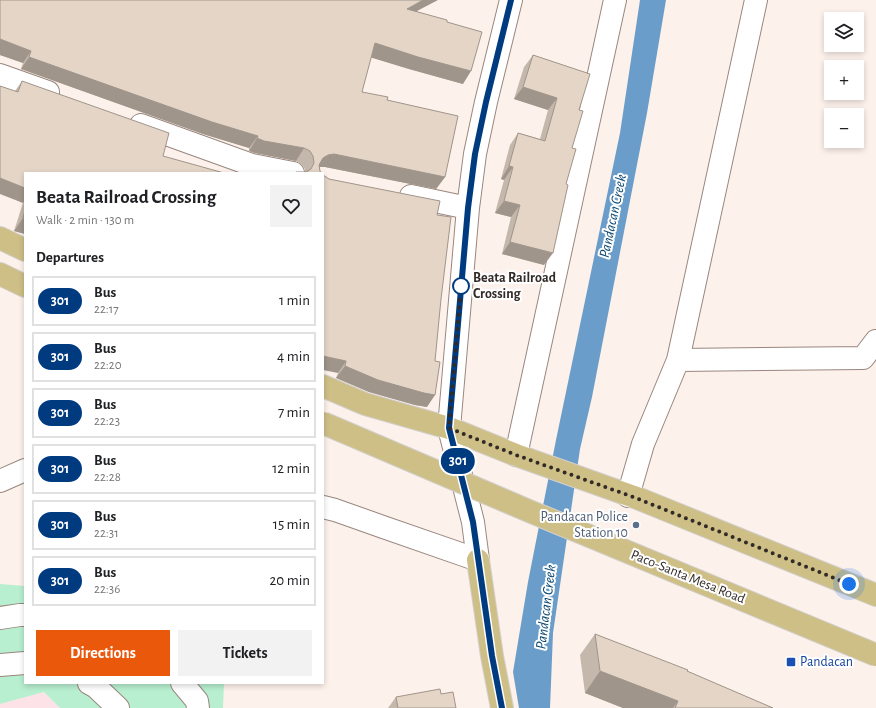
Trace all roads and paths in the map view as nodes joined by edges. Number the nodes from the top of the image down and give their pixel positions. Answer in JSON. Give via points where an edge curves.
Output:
{"nodes":[{"id":1,"x":511,"y":0,"type":"edge"},
{"id":2,"x":615,"y":0,"type":"edge"},
{"id":3,"x":756,"y":0,"type":"edge"},
{"id":4,"x":0,"y":75,"type":"edge"},
{"id":5,"x":68,"y":99,"type":"edge"},
{"id":6,"x":125,"y":120,"type":"edge"},
{"id":7,"x":288,"y":172,"type":"edge"},
{"id":8,"x":391,"y":192,"type":"edge"},
{"id":9,"x":468,"y":208,"type":"junction"},
{"id":10,"x":0,"y":238,"type":"edge"},
{"id":11,"x":24,"y":250,"type":"edge"},
{"id":12,"x":0,"y":274,"type":"edge"},
{"id":13,"x":24,"y":286,"type":"edge"},
{"id":14,"x":876,"y":341,"type":"edge"},
{"id":15,"x":678,"y":360,"type":"junction"},
{"id":16,"x":870,"y":363,"type":"edge"},
{"id":17,"x":324,"y":386,"type":"edge"},
{"id":18,"x":324,"y":423,"type":"edge"},
{"id":19,"x":449,"y":428,"type":"junction"},
{"id":20,"x":516,"y":455,"type":"junction"},
{"id":21,"x":24,"y":470,"type":"edge"},
{"id":22,"x":0,"y":481,"type":"edge"},
{"id":23,"x":628,"y":496,"type":"junction"},
{"id":24,"x":324,"y":507,"type":"edge"},
{"id":25,"x":478,"y":560,"type":"junction"},
{"id":26,"x":876,"y":595,"type":"edge"},
{"id":27,"x":24,"y":615,"type":"edge"},
{"id":28,"x":0,"y":618,"type":"edge"},
{"id":29,"x":876,"y":655,"type":"edge"},
{"id":30,"x":24,"y":663,"type":"edge"},
{"id":31,"x":0,"y":665,"type":"edge"},
{"id":32,"x":91,"y":684,"type":"edge"},
{"id":33,"x":183,"y":684,"type":"edge"},
{"id":34,"x":118,"y":708,"type":"edge"},
{"id":35,"x":198,"y":708,"type":"edge"},
{"id":36,"x":502,"y":708,"type":"edge"}],
"edges":[{"from":1,"to":9,"type":"street","via":[[475,154]]},
{"from":2,"to":20,"type":"street"},
{"from":3,"to":15,"type":"street"},
{"from":4,"to":5,"type":"street"},
{"from":6,"to":7,"type":"street","via":[[252,165]]},
{"from":8,"to":9,"type":"street"},
{"from":9,"to":19,"type":"street"},
{"from":10,"to":11,"type":"main road"},
{"from":12,"to":13,"type":"main road"},
{"from":14,"to":16,"type":"street"},
{"from":15,"to":16,"type":"street"},
{"from":15,"to":23,"type":"street","via":[[643,444]]},
{"from":17,"to":19,"type":"main road","via":[[365,404]]},
{"from":18,"to":29,"type":"main road","name":"Paco-Santa Mesa Road","bridge":true},
{"from":19,"to":20,"type":"main road"},
{"from":19,"to":25,"type":"street","via":[[473,522]]},
{"from":20,"to":23,"type":"main road"},
{"from":21,"to":22,"type":"street"},
{"from":23,"to":26,"type":"main road"},
{"from":24,"to":25,"type":"street"},
{"from":25,"to":36,"type":"main road"},
{"from":27,"to":28,"type":"street"},
{"from":30,"to":31,"type":"street"},
{"from":32,"to":34,"type":"street"},
{"from":33,"to":35,"type":"street","via":[[197,701]]}]}
